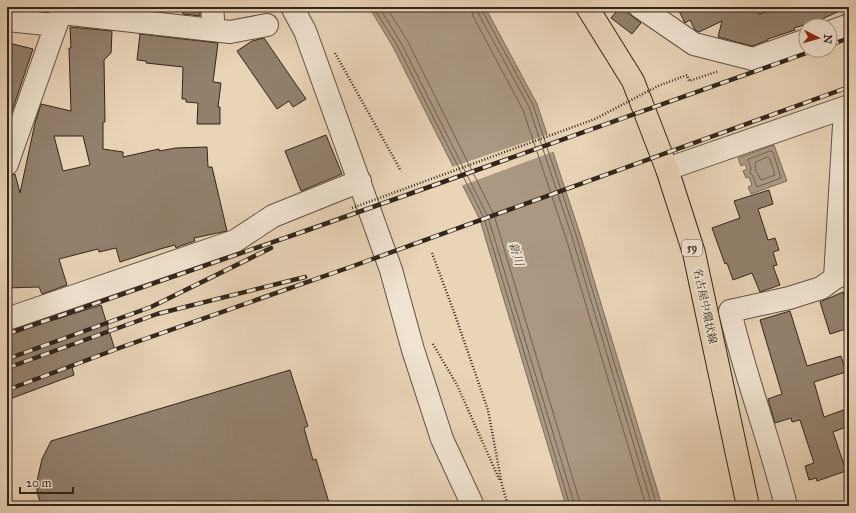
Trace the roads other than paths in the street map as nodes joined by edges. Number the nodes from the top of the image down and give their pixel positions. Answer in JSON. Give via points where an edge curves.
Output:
{"nodes":[{"id":1,"x":212,"y":7,"type":"edge"},
{"id":2,"x":292,"y":7,"type":"edge"},
{"id":3,"x":587,"y":7,"type":"edge"},
{"id":4,"x":640,"y":7,"type":"edge"},
{"id":5,"x":61,"y":15,"type":"edge"},
{"id":6,"x":7,"y":20,"type":"edge"},
{"id":7,"x":267,"y":25,"type":"dead end"},
{"id":8,"x":849,"y":25,"type":"edge"},
{"id":9,"x":838,"y":29,"type":"edge"},
{"id":10,"x":214,"y":30,"type":"junction"},
{"id":11,"x":798,"y":43,"type":"edge"},
{"id":12,"x":847,"y":107,"type":"edge"},
{"id":13,"x":7,"y":164,"type":"edge"},
{"id":14,"x":667,"y":169,"type":"junction"},
{"id":15,"x":360,"y":181,"type":"junction"},
{"id":16,"x":842,"y":275,"type":"edge"},
{"id":17,"x":7,"y":319,"type":"edge"},
{"id":18,"x":473,"y":506,"type":"edge"},
{"id":19,"x":748,"y":506,"type":"edge"},
{"id":20,"x":786,"y":506,"type":"edge"}],
"edges":[{"from":1,"to":10,"type":"street"},
{"from":2,"to":15,"type":"street","via":[[305,31]]},
{"from":3,"to":14,"type":"main road","name":"名古屋中環状線","number":"59","via":[[633,81]]},
{"from":4,"to":11,"type":"street","via":[[694,44],[753,59]]},
{"from":5,"to":6,"type":"street"},
{"from":5,"to":10,"type":"street"},
{"from":5,"to":13,"type":"street"},
{"from":7,"to":10,"type":"street","via":[[230,32]]},
{"from":8,"to":9,"type":"street"},
{"from":12,"to":14,"type":"street"},
{"from":12,"to":16,"type":"street"},
{"from":14,"to":19,"type":"main road","name":"名古屋中環状線","number":"59","via":[[694,252]]},
{"from":15,"to":17,"type":"street","via":[[273,216],[235,241]]},
{"from":15,"to":18,"type":"street","via":[[391,270],[413,350],[442,439]]},
{"from":16,"to":20,"type":"street","via":[[821,288],[790,298],[730,311],[738,347],[778,472]]}]}
